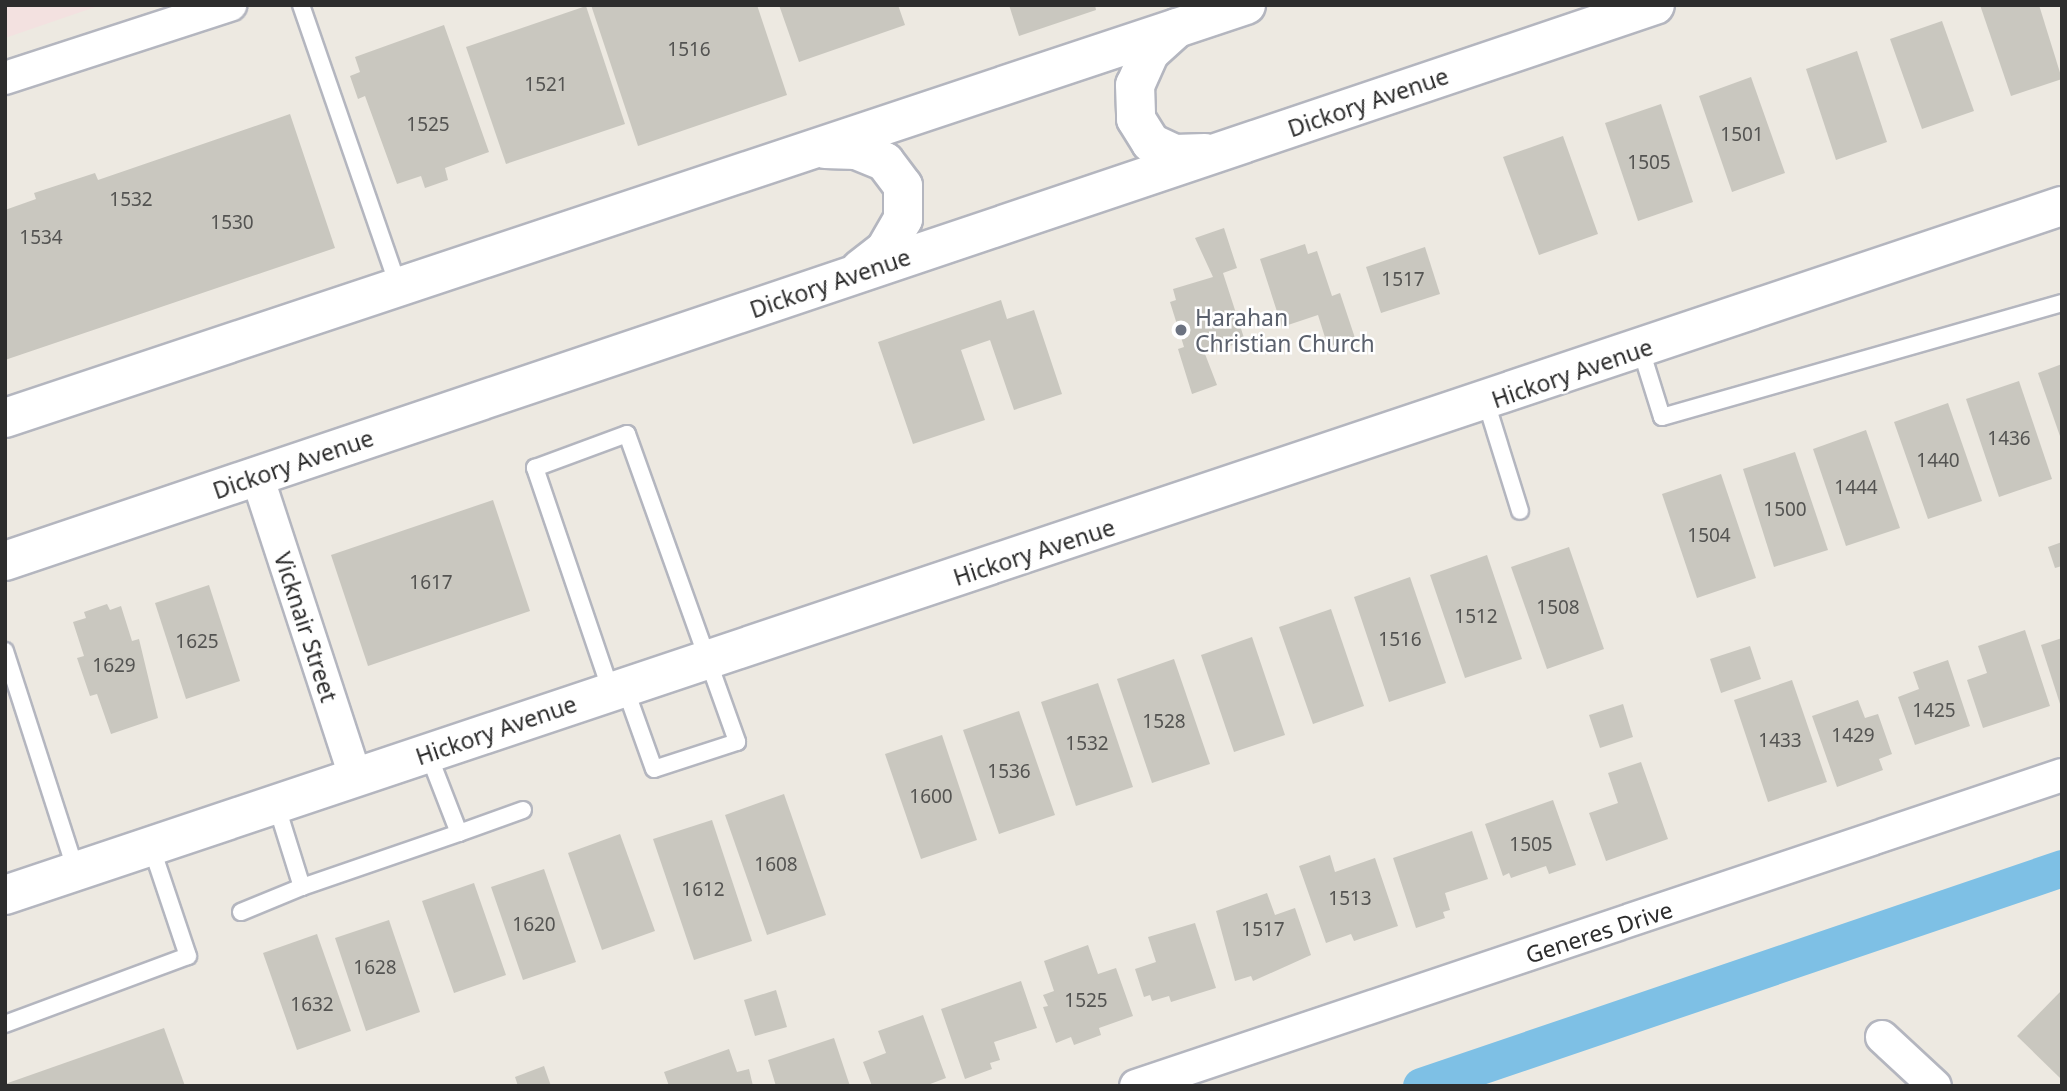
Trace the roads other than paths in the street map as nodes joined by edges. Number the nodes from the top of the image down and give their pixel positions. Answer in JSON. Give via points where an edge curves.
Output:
{"nodes":[{"id":1,"x":230,"y":5,"type":"edge"},
{"id":2,"x":301,"y":5,"type":"edge"},
{"id":3,"x":1246,"y":5,"type":"edge"},
{"id":4,"x":1655,"y":5,"type":"edge"},
{"id":5,"x":1179,"y":27,"type":"junction"},
{"id":6,"x":5,"y":78,"type":"edge"},
{"id":7,"x":816,"y":149,"type":"junction"},
{"id":8,"x":1217,"y":153,"type":"junction"},
{"id":9,"x":2062,"y":206,"type":"edge"},
{"id":10,"x":853,"y":275,"type":"junction"},
{"id":11,"x":399,"y":288,"type":"junction"},
{"id":12,"x":2062,"y":303,"type":"edge"},
{"id":13,"x":1641,"y":350,"type":"junction"},
{"id":14,"x":1486,"y":402,"type":"junction"},
{"id":15,"x":5,"y":418,"type":"edge"},
{"id":16,"x":257,"y":476,"type":"junction"},
{"id":17,"x":1520,"y":511,"type":"dead end"},
{"id":18,"x":5,"y":561,"type":"edge"},
{"id":19,"x":5,"y":651,"type":"edge"},
{"id":20,"x":709,"y":658,"type":"junction"},
{"id":21,"x":618,"y":689,"type":"junction"},
{"id":22,"x":428,"y":753,"type":"junction"},
{"id":23,"x":2062,"y":775,"type":"edge"},
{"id":24,"x":356,"y":778,"type":"junction"},
{"id":25,"x":276,"y":804,"type":"junction"},
{"id":26,"x":523,"y":810,"type":"dead end"},
{"id":27,"x":459,"y":833,"type":"junction"},
{"id":28,"x":151,"y":846,"type":"junction"},
{"id":29,"x":76,"y":871,"type":"junction"},
{"id":30,"x":302,"y":887,"type":"junction"},
{"id":31,"x":5,"y":895,"type":"edge"},
{"id":32,"x":241,"y":912,"type":"dead end"},
{"id":33,"x":5,"y":1024,"type":"edge"},
{"id":34,"x":1882,"y":1037,"type":"dead end"},
{"id":35,"x":1136,"y":1086,"type":"edge"},
{"id":36,"x":1935,"y":1086,"type":"edge"}],
"edges":[{"from":1,"to":6,"type":"street"},
{"from":2,"to":11,"type":"lane"},
{"from":3,"to":5,"type":"main road"},
{"from":4,"to":8,"type":"main road","name":"Dickory Avenue"},
{"from":5,"to":7,"type":"main road"},
{"from":5,"to":8,"type":"main road","via":[[1150,52],[1135,85],[1136,119],[1151,143],[1175,154]]},
{"from":7,"to":10,"type":"main road","via":[[856,150],[885,162],[903,186],[903,219],[885,250]]},
{"from":7,"to":11,"type":"main road"},
{"from":8,"to":10,"type":"main road","name":"Dickory Avenue"},
{"from":9,"to":13,"type":"main road","name":"Hickory Avenue"},
{"from":10,"to":16,"type":"main road","name":"Dickory Avenue"},
{"from":11,"to":15,"type":"main road"},
{"from":12,"to":13,"type":"lane","via":[[1662,417]]},
{"from":13,"to":14,"type":"main road","name":"Hickory Avenue"},
{"from":14,"to":17,"type":"lane"},
{"from":14,"to":20,"type":"main road","name":"Hickory Avenue"},
{"from":16,"to":18,"type":"main road","name":"Dickory Avenue"},
{"from":16,"to":24,"type":"street","name":"Vicknair Street"},
{"from":19,"to":29,"type":"lane"},
{"from":20,"to":21,"type":"main road","name":"Hickory Avenue"},
{"from":20,"to":21,"type":"lane","via":[[737,742],[654,769]]},
{"from":20,"to":21,"type":"lane","via":[[627,434],[535,468]]},
{"from":21,"to":22,"type":"main road","name":"Hickory Avenue"},
{"from":22,"to":24,"type":"main road","name":"Hickory Avenue"},
{"from":22,"to":27,"type":"lane"},
{"from":23,"to":35,"type":"street","name":"Generes Drive"},
{"from":24,"to":25,"type":"main road","name":"Hickory Avenue"},
{"from":25,"to":28,"type":"main road","name":"Hickory Avenue"},
{"from":25,"to":30,"type":"lane"},
{"from":26,"to":27,"type":"lane"},
{"from":27,"to":30,"type":"lane"},
{"from":28,"to":29,"type":"main road","name":"Hickory Avenue"},
{"from":28,"to":33,"type":"lane","via":[[188,956]]},
{"from":29,"to":31,"type":"main road","name":"Hickory Avenue"},
{"from":30,"to":32,"type":"lane"},
{"from":34,"to":36,"type":"street"}]}
